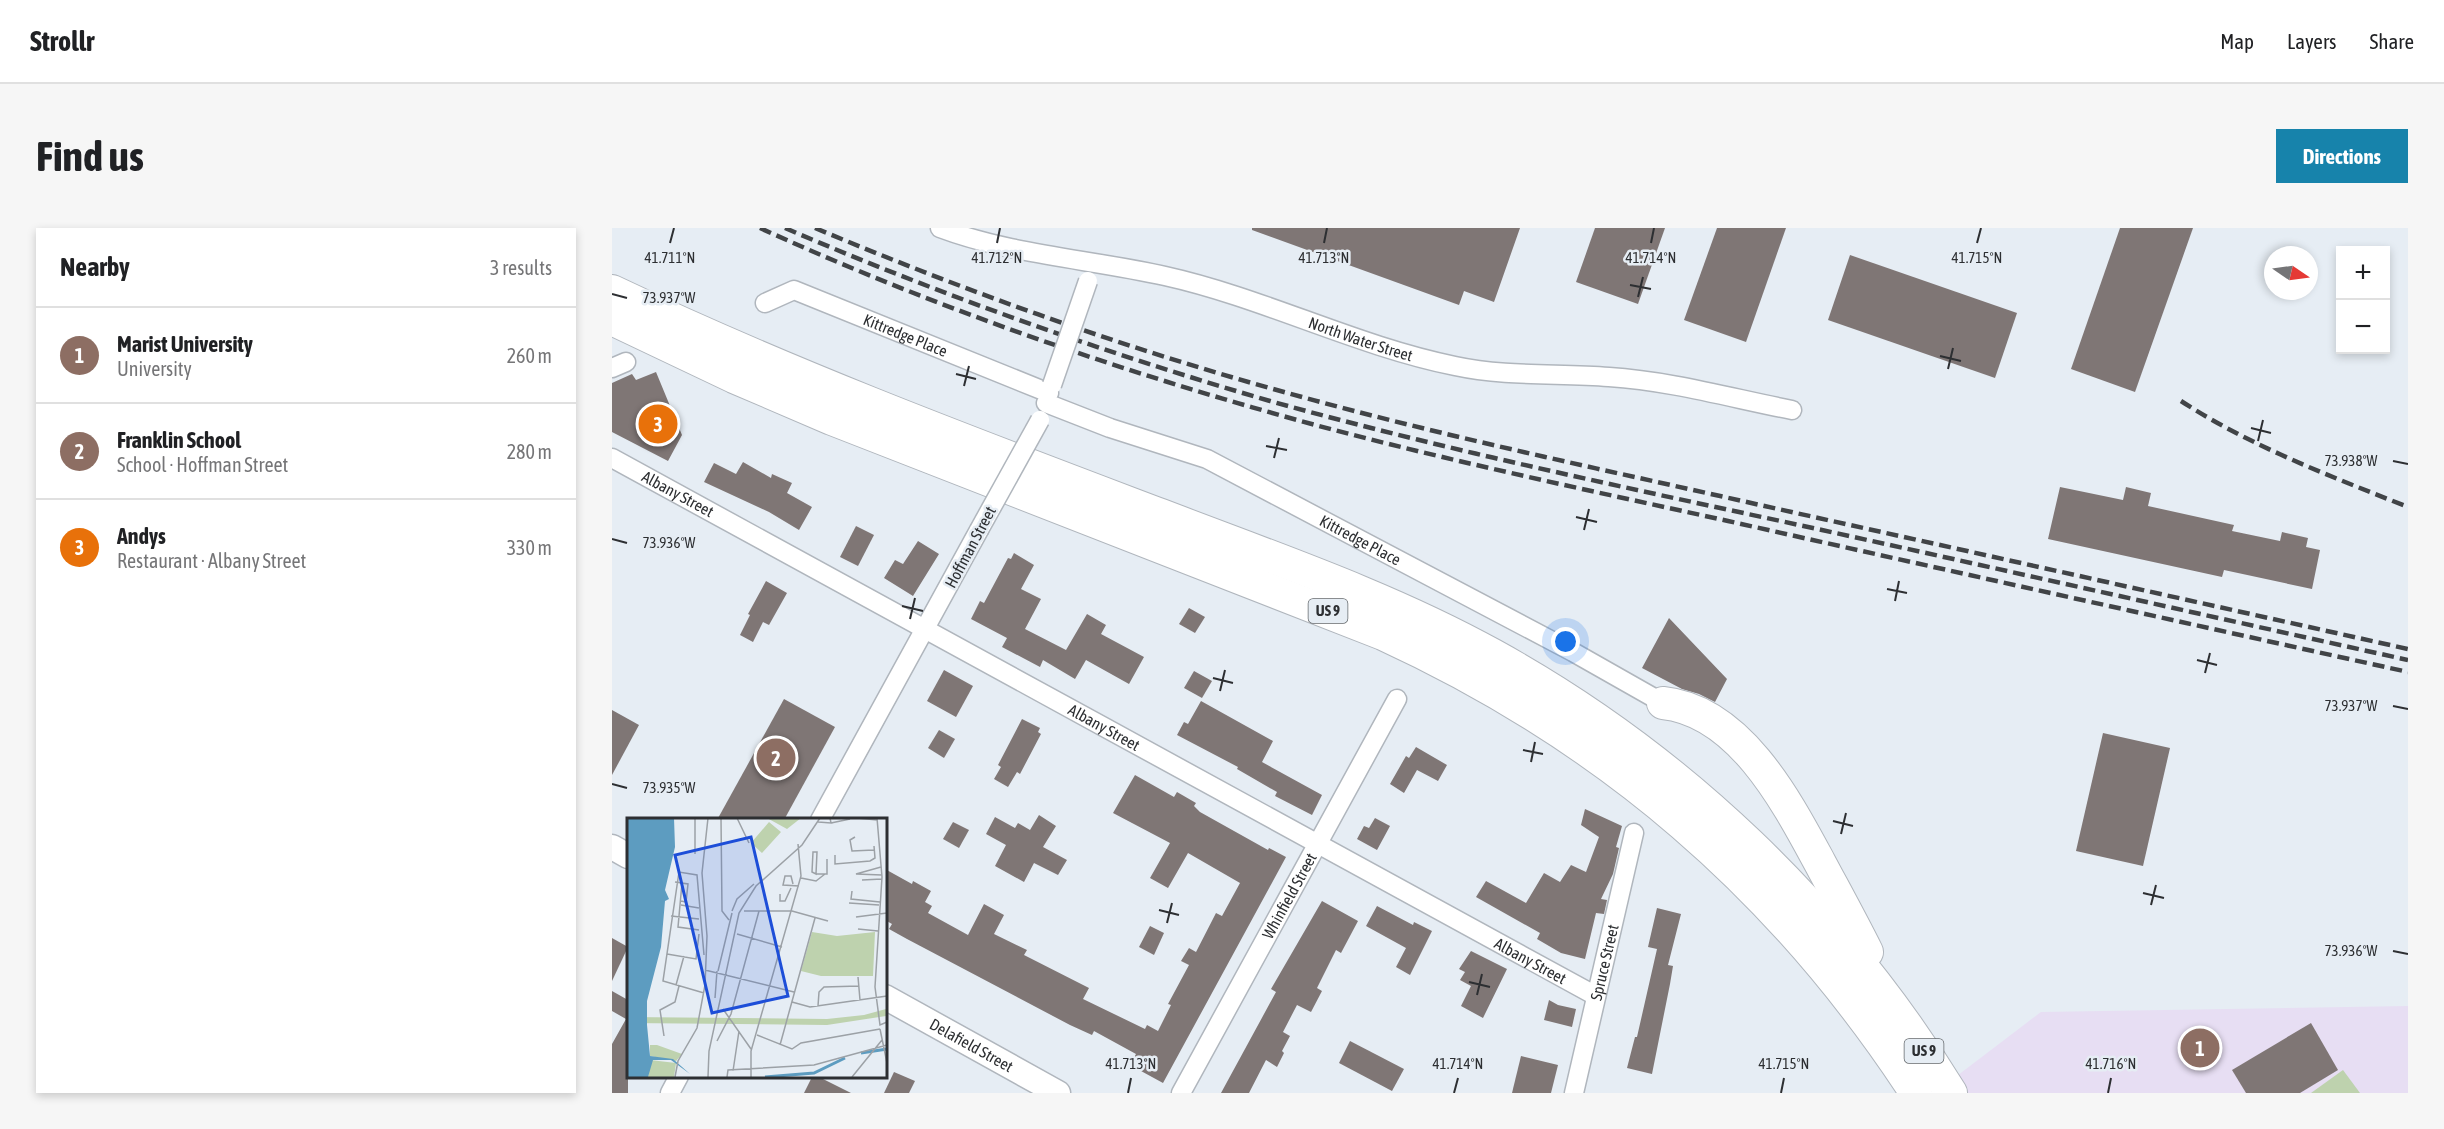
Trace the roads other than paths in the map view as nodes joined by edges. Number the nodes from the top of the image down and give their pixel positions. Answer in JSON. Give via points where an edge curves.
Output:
{"nodes":[{"id":1,"x":940,"y":228,"type":"edge"},
{"id":2,"x":1094,"y":263,"type":"junction"},
{"id":3,"x":612,"y":291,"type":"edge"},
{"id":4,"x":765,"y":303,"type":"dead end"},
{"id":5,"x":612,"y":319,"type":"edge"},
{"id":6,"x":1047,"y":400,"type":"junction"},
{"id":7,"x":1792,"y":410,"type":"dead end"},
{"id":8,"x":612,"y":459,"type":"edge"},
{"id":9,"x":927,"y":628,"type":"junction"},
{"id":10,"x":1397,"y":699,"type":"dead end"},
{"id":11,"x":1663,"y":703,"type":"joint"},
{"id":12,"x":821,"y":818,"type":"edge"},
{"id":13,"x":1634,"y":833,"type":"dead end"},
{"id":14,"x":1316,"y":846,"type":"junction"},
{"id":15,"x":612,"y":847,"type":"edge"},
{"id":16,"x":627,"y":855,"type":"edge"},
{"id":17,"x":1596,"y":996,"type":"junction"},
{"id":18,"x":886,"y":998,"type":"edge"},
{"id":19,"x":1895,"y":1010,"type":"junction"},
{"id":20,"x":678,"y":1078,"type":"edge"},
{"id":21,"x":670,"y":1093,"type":"edge"},
{"id":22,"x":1058,"y":1093,"type":"edge"},
{"id":23,"x":1181,"y":1093,"type":"edge"},
{"id":24,"x":1574,"y":1093,"type":"edge"},
{"id":25,"x":1916,"y":1093,"type":"edge"},
{"id":26,"x":1951,"y":1093,"type":"edge"}],
"edges":[{"from":1,"to":2,"type":"street","name":"North Water Street","via":[[989,243]]},
{"from":2,"to":6,"type":"street","name":"Hoffman Street","bridge":true},
{"from":2,"to":7,"type":"street","name":"North Water Street","via":[[1187,281],[1402,353],[1457,367],[1639,380]]},
{"from":3,"to":19,"type":"highway","number":"US 9","via":[[805,378],[1367,595],[1493,655],[1609,728],[1721,817],[1820,915]]},
{"from":4,"to":6,"type":"street","name":"Kittredge Place","via":[[794,290]]},
{"from":5,"to":25,"type":"highway","number":"US 9","via":[[832,419],[1383,634],[1505,696],[1620,772],[1726,862],[1820,962]]},
{"from":6,"to":9,"type":"street","name":"Hoffman Street","bridge":true},
{"from":6,"to":11,"type":"street","name":"Kittredge Place","via":[[1110,428],[1206,459]]},
{"from":8,"to":9,"type":"street","name":"Albany Street"},
{"from":9,"to":12,"type":"street","name":"Hoffman Street"},
{"from":9,"to":14,"type":"street","name":"Albany Street"},
{"from":10,"to":14,"type":"street","name":"Whinfield Street"},
{"from":11,"to":19,"type":"highway","via":[[1692,709],[1719,727],[1756,760],[1775,784],[1854,926]]},
{"from":13,"to":17,"type":"street","name":"Spruce Street"},
{"from":14,"to":17,"type":"street","name":"Albany Street"},
{"from":14,"to":23,"type":"street","name":"Whinfield Street"},
{"from":15,"to":16,"type":"street"},
{"from":17,"to":24,"type":"street","name":"Spruce Street"},
{"from":18,"to":22,"type":"street","name":"Delafield Street"},
{"from":19,"to":26,"type":"highway","number":"US 9"},
{"from":20,"to":21,"type":"street"}]}
